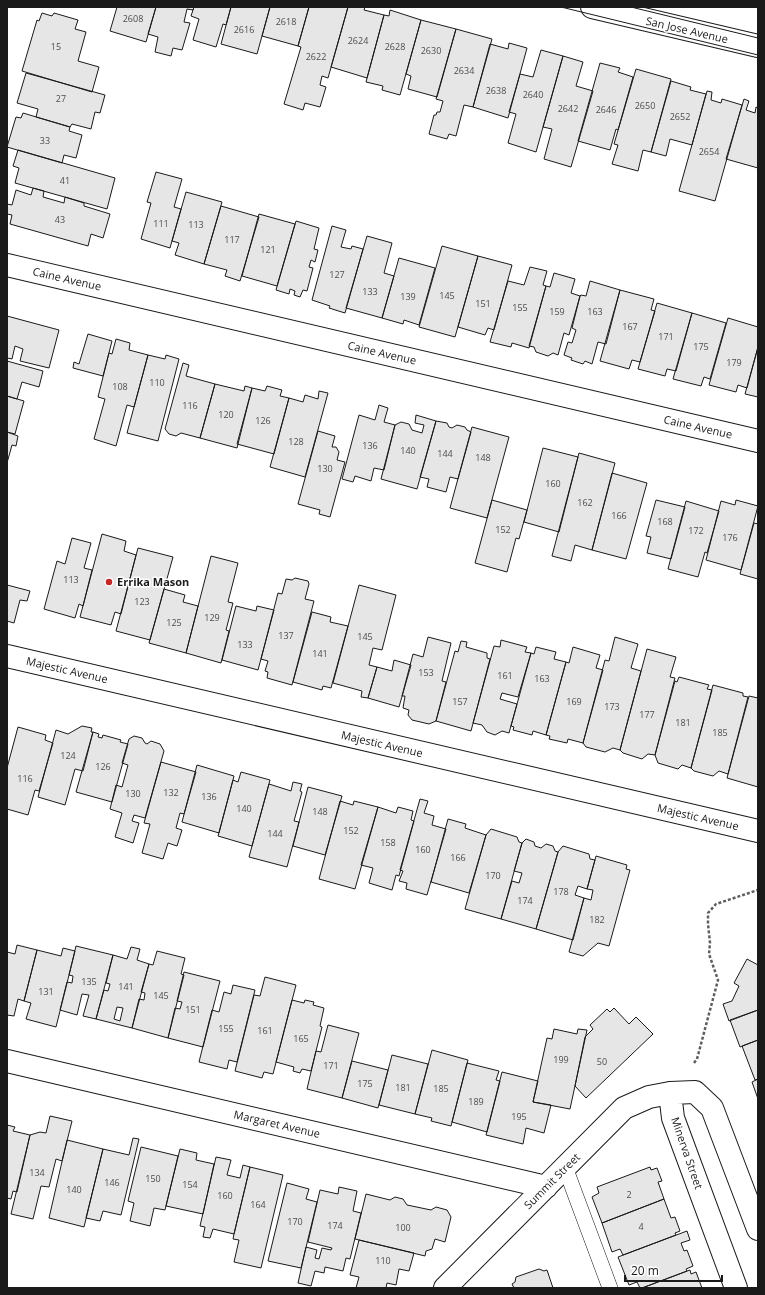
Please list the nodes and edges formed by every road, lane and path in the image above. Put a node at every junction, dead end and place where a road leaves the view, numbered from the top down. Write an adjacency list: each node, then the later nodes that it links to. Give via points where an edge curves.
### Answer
1 (592, 7): 2 (street, San Jose Avenue)
2 (758, 46)
3 (7, 265): 4 (street, Caine Avenue)
4 (758, 441)
5 (7, 656): 6 (street, Majestic Avenue)
6 (758, 831)
7 (758, 890): 9 (path, via 716,904 708,913 709,954 718,980 697,1059)
8 (7, 1061): 11 (street, Margaret Avenue)
9 (670, 1093): 10 (street, Summit Street, via 648,1097 624,1108); 12 (street, via 696,1092 712,1108); 15 (street, Minerva Street, via 673,1118)
10 (565, 1167): 11 (street, Summit Street); 14 (lane)
11 (546, 1187): 13 (street, Summit Street)
12 (758, 1229)
13 (444, 1288)
14 (610, 1288)
15 (736, 1288)

